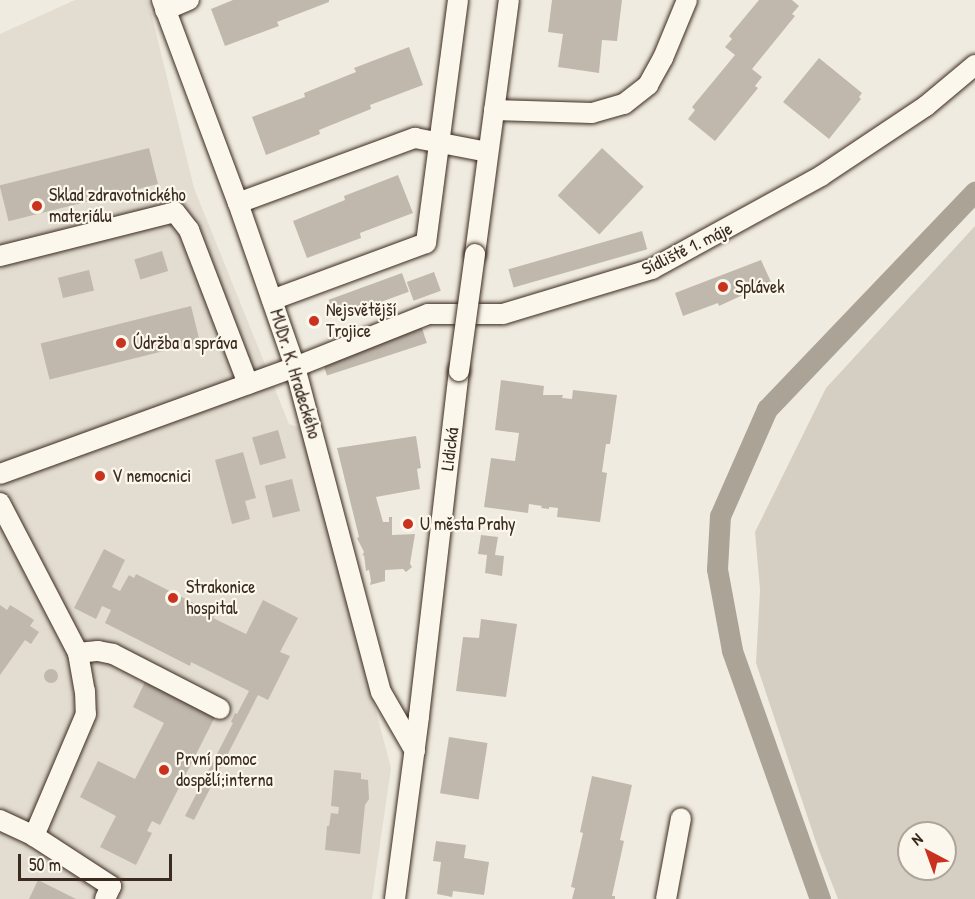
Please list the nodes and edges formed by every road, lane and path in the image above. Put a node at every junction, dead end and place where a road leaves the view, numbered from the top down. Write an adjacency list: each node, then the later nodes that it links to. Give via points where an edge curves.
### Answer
1 (189, 0): 5 (street)
2 (458, 0): 8 (street)
3 (509, 0): 7 (street, Lidická)
4 (687, 0): 7 (street, via 648,85 624,104 592,113)
5 (164, 5): 10 (street, MUDr. K. Hradeckého)
6 (975, 65): 13 (street, Sídliště 1. máje, via 926,106 821,176 652,269 503,314 428,314)
7 (494, 110): 9 (street, Lidická)
8 (438, 144): 9 (street); 10 (street, via 415,138); 12 (street, via 426,243)
9 (488, 152): 19 (street, Lidická, bridge)
10 (238, 203): 12 (street, MUDr. K. Hradeckého)
11 (0, 256): 14 (street, via 175,212 189,230)
12 (272, 300): 13 (street, MUDr. K. Hradeckého)
13 (296, 367): 14 (street, Sídliště 1. máje); 19 (street, MUDr. K. Hradeckého, via 381,692)
14 (248, 384): 15 (street, Sídliště 1. máje)
15 (0, 474)
16 (0, 503): 17 (street)
17 (78, 653): 18 (street, via 113,654); 22 (street, via 86,714)
18 (220, 709)
19 (415, 751): 24 (street, Lidická)
20 (681, 818): 25 (street)
21 (0, 820): 22 (street)
22 (34, 836): 23 (street, via 111,886)
23 (105, 899)
24 (395, 899)
25 (666, 899)

